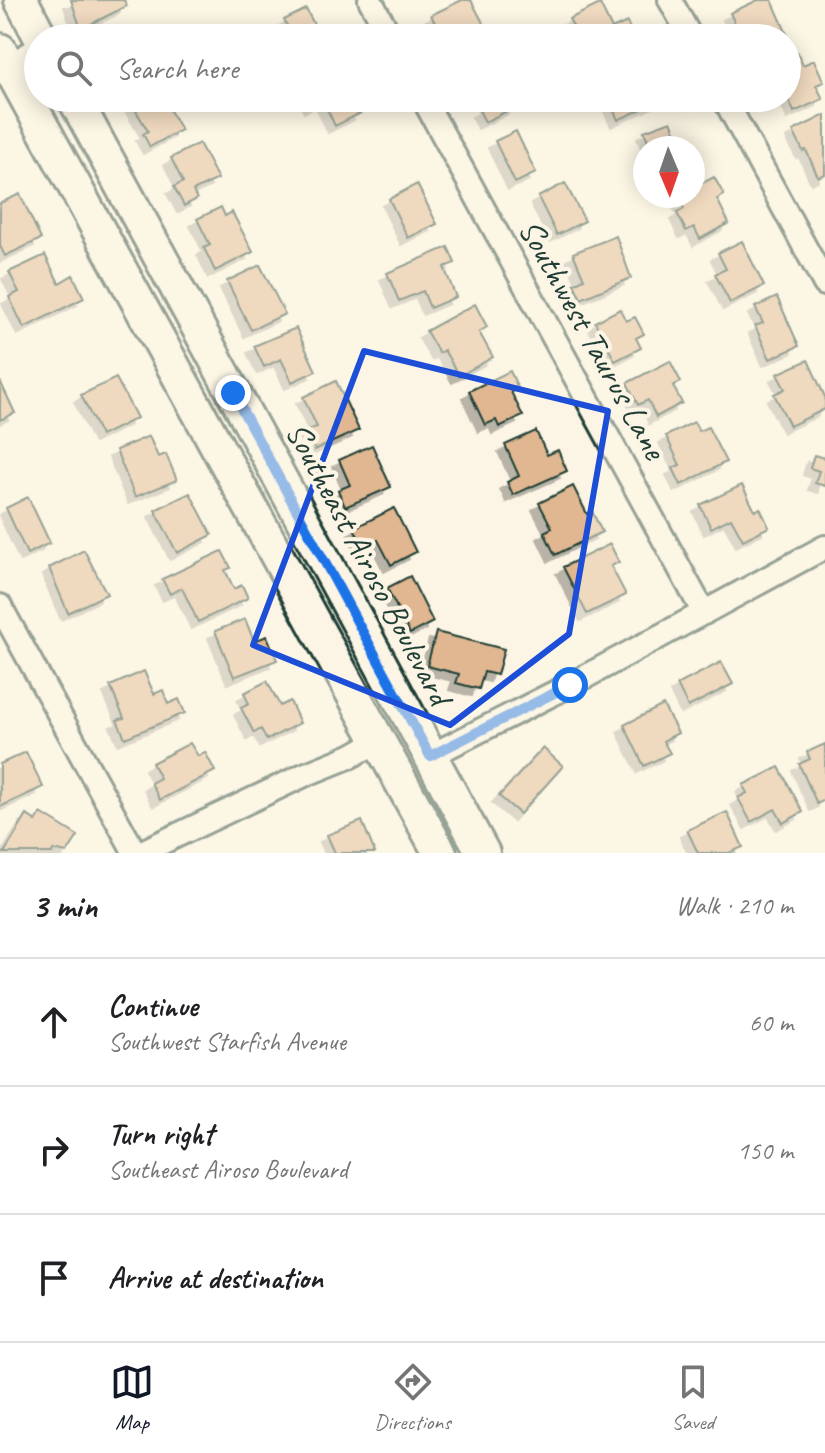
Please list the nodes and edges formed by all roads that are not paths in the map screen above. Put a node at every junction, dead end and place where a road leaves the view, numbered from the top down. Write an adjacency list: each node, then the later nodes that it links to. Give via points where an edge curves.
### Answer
1 (21, 0): 4 (main road)
2 (370, 0): 5 (street)
3 (670, 0): 6 (street)
4 (34, 24)
5 (383, 24)
6 (683, 24)
7 (24, 54): 8 (street)
8 (3, 62): 9 (main road)
9 (24, 100)
10 (31, 112): 18 (main road)
11 (82, 112): 19 (main road, Southeast Airoso Boulevard)
12 (431, 112): 17 (street, Southwest Taurus Lane)
13 (732, 112): 14 (street)
14 (825, 284)
15 (825, 547): 17 (street)
16 (0, 606): 20 (street)
17 (704, 613): 19 (street)
18 (380, 740): 20 (street); 21 (main road)
19 (430, 756): 22 (main road, Southeast Airoso Boulevard)
20 (138, 853)
21 (440, 853)
22 (483, 853)

